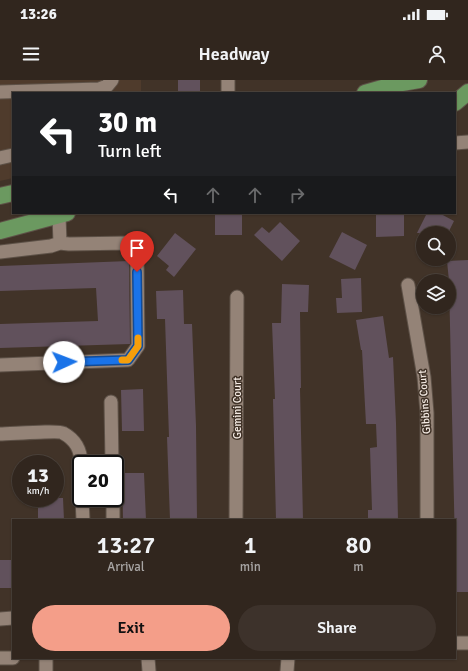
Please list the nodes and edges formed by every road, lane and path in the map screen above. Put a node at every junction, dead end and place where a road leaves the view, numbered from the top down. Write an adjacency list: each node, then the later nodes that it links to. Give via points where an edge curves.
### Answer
1 (112, 80): 5 (street, via 108,86 99,89)
2 (228, 80): 6 (street)
3 (419, 80): 7 (main road)
4 (0, 92): 5 (street)
5 (35, 92)
6 (228, 92)
7 (368, 92)
8 (468, 92): 9 (main road)
9 (456, 103)
10 (468, 106): 11 (main road)
11 (456, 108)
12 (468, 142): 13 (street)
13 (456, 144)
14 (12, 155): 15 (street)
15 (0, 158)
16 (12, 192): 17 (main road)
17 (0, 196)
18 (61, 214): 19 (main road); 20 (street)
19 (0, 231)
20 (60, 243): 21 (street); 24 (street, via 129,243 137,257 138,346 128,360)
21 (0, 252)
22 (408, 285): 34 (street, Gibbins Court, via 424,377 427,413)
23 (237, 297): 33 (street, Gemini Court)
24 (0, 365)
25 (111, 402): 28 (street)
26 (0, 434): 27 (street, via 62,432 73,440)
27 (81, 455)
28 (112, 455)
29 (82, 507): 31 (street)
30 (113, 507): 32 (street)
31 (83, 519)
32 (113, 519)
33 (236, 519)
34 (427, 519)
35 (0, 618): 36 (street)
36 (12, 618)
37 (456, 643): 38 (street)
38 (468, 643)
39 (0, 658): 40 (street)
40 (12, 658)
41 (46, 659): 44 (street)
42 (148, 659): 45 (street)
43 (288, 659): 46 (street)
44 (46, 671)
45 (149, 671)
46 (287, 671)

